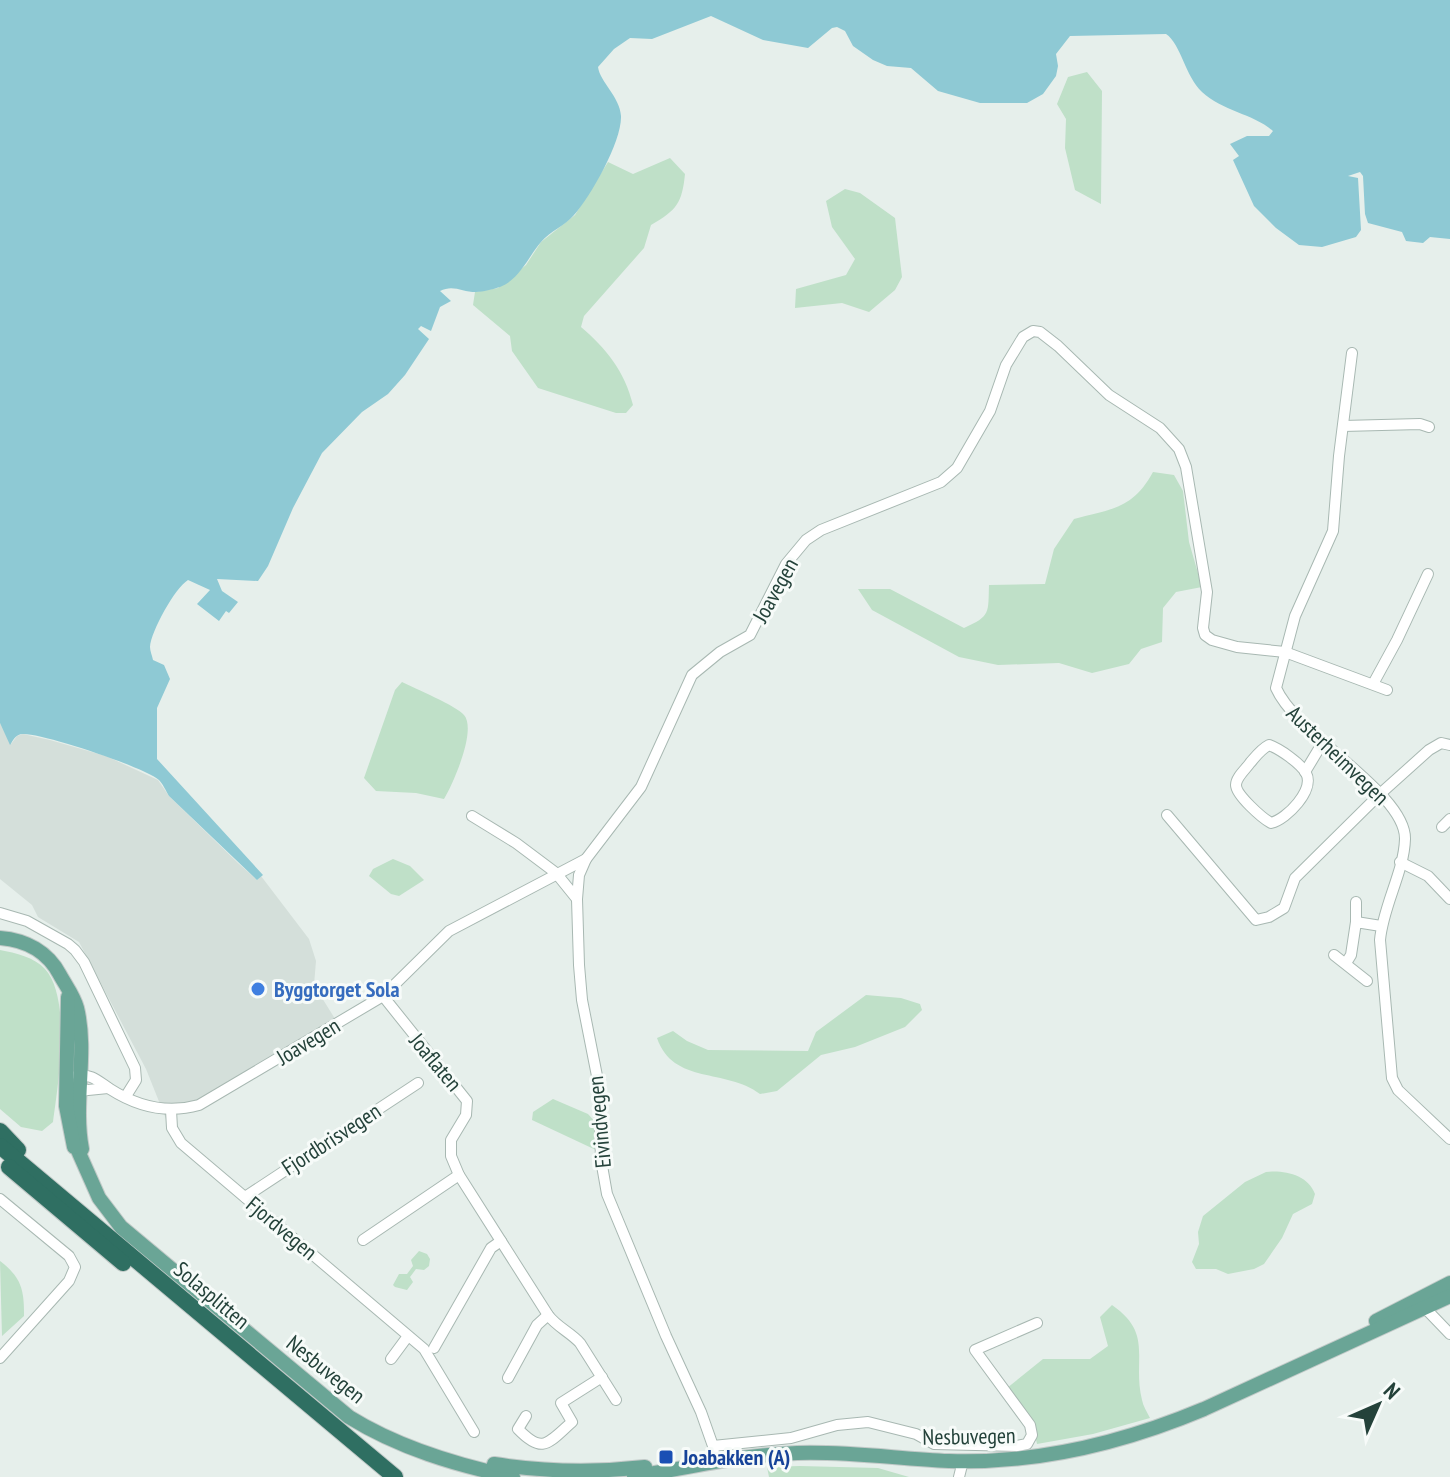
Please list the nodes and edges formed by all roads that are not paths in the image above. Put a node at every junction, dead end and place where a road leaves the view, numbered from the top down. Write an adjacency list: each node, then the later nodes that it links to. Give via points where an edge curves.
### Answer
1 (1352, 353): 2 (street, Austerheimvegen)
2 (1343, 426): 3 (street); 5 (street, Austerheimvegen, via 1333,531)
3 (1429, 427)
4 (1428, 574): 6 (street)
5 (1285, 652): 6 (street, Joavegen); 8 (street, Austerheimvegen, via 1276,688 1291,713); 14 (street, Joavegen, via 1237,647 1205,635 1207,592 1179,449 1160,428 1109,395 1058,346 1033,331 1023,337 1006,365 990,411 957,468 941,482 806,540 786,564 750,635 692,675 641,787)
6 (1373, 684): 7 (street, Joavegen)
7 (1387, 690)
8 (1323, 742): 10 (street); 11 (street, Austerheimvegen)
9 (1450, 745): 11 (street, via 1441,743 1429,750)
10 (1305, 772): 10 (street, via 1297,805 1281,821 1271,823 1236,785 1269,745)
11 (1380, 794): 12 (street, via 1295,878 1284,908 1256,920); 15 (street, Austerheimvegen, via 1403,825)
12 (1167, 815)
13 (472, 816): 16 (street)
14 (586, 859): 16 (street, Joavegen); 17 (street, Eivindvegen)
15 (1400, 862): 18 (street, via 1428,876); 22 (street, Austerheimvegen)
16 (556, 873): 17 (street); 27 (street, Joavegen, via 449,931)
17 (577, 899): 59 (street, Eivindvegen, via 582,1000 599,1086 607,1194)
18 (1450, 899)
19 (1356, 902): 21 (street)
20 (0, 913): 31 (street, via 59,938 84,962 135,1068 136,1080)
21 (1356, 922): 22 (street); 25 (street)
22 (1381, 926): 34 (street, Austerheimvegen, via 1392,1078)
23 (0, 938): 28 (main road, Nesbuvegen, via 45,955 56,967 69,993)
24 (1334, 955): 25 (street)
25 (1346, 963): 26 (street)
26 (1367, 981)
27 (383, 996): 32 (street, Joavegen, via 214,1098); 37 (street, Joaflaten, via 467,1101 450,1147)
28 (74, 1082): 30 (street, Joavegen); 30 (street, Joavegen, via 102,1080); 60 (main road, Nesbuvegen, via 79,1153 99,1198 121,1227 330,1403 394,1442)
29 (418, 1083): 39 (street, Fjordbrisvegen)
30 (108, 1088): 31 (street, Joavegen)
31 (126, 1096): 32 (street, Joavegen)
32 (171, 1110): 39 (street, Fjordvegen, via 172,1128 181,1143)
33 (0, 1131): 41 (highway)
34 (1450, 1139)
35 (0, 1146): 41 (highway, Solasplitten)
36 (0, 1160): 41 (highway, Solasplitten)
37 (459, 1175): 42 (street); 43 (street, Joaflaten)
38 (0, 1177): 41 (highway, via 52,1212)
39 (245, 1197): 50 (street, Fjordvegen)
40 (0, 1199): 52 (street, via 69,1256 75,1267 69,1281)
41 (77, 1217): 65 (highway, Solasplitten); 66 (highway, Solasplitten)
42 (363, 1240)
43 (501, 1241): 47 (street, Joaflaten); 51 (street, via 491,1248)
44 (1450, 1283): 46 (main road, Nesbuvegen)
45 (1450, 1296): 46 (main road, Nesbuvegen)
46 (1429, 1302): 49 (street); 61 (main road, Nesbuvegen, via 1256,1388 1107,1444 1053,1455)
47 (548, 1315): 54 (street, Joaflaten, via 580,1343); 55 (street)
48 (1037, 1323): 59 (street, via 975,1350 1030,1425 1027,1444 934,1444 868,1422 791,1438)
49 (1446, 1330)
50 (408, 1336): 53 (street); 58 (street, Fjordvegen, via 428,1354)
51 (434, 1348)
52 (0, 1358)
53 (391, 1359)
54 (602, 1377): 56 (street, Joaflaten); 57 (street, via 561,1403 572,1422 546,1443 531,1443 518,1429)
55 (508, 1378)
56 (616, 1400)
57 (526, 1416)
58 (474, 1432)
59 (713, 1446): 62 (street, Eivindvegen)
60 (454, 1461): 64 (main road, Nesbuvegen, via 477,1461); 67 (main road, Nesbuvegen)
61 (957, 1461): 62 (main road, Nesbuvegen, via 799,1453); 69 (street); 70 (street)
62 (715, 1462): 63 (main road, Nesbuvegen)
63 (663, 1471): 64 (main road, Nesbuvegen); 68 (main road, Nesbuvegen)
64 (531, 1475)
65 (378, 1477)
66 (395, 1477)
67 (513, 1477)
68 (634, 1477)
69 (953, 1477)
70 (959, 1477)

